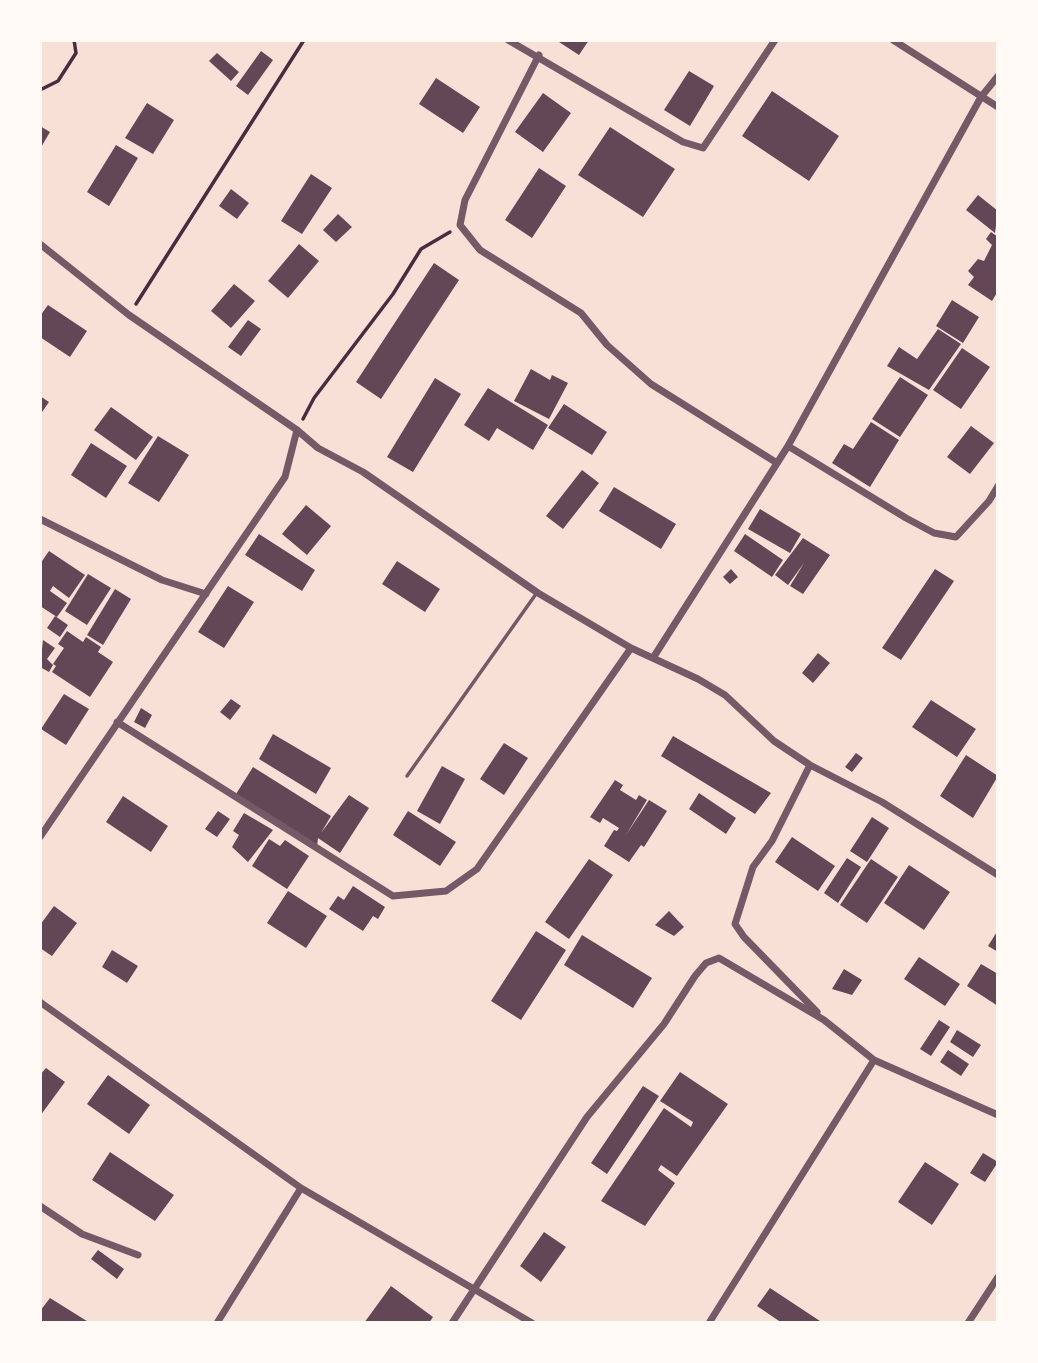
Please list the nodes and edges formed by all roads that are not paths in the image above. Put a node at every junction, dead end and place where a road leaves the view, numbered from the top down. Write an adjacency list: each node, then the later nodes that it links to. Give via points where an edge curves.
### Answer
1 (508, 40): 4 (street)
2 (775, 40): 4 (street, via 703,148 683,142)
3 (893, 40): 6 (street)
4 (539, 55): 11 (street, via 466,200 460,225 480,250 581,313 607,345 651,384)
5 (998, 76): 6 (street)
6 (981, 97): 7 (street); 10 (street)
7 (998, 107)
8 (40, 244): 9 (street, via 129,315)
9 (297, 430): 14 (street); 15 (street, via 285,477)
10 (788, 446): 11 (street); 12 (street, via 934,533 956,537)
11 (777, 463): 17 (street)
12 (998, 486)
13 (40, 519): 15 (street, via 162,580)
14 (538, 593): 16 (street); 20 (lane)
15 (206, 594): 18 (street)
16 (631, 648): 17 (street); 18 (street, via 477,869 446,891 393,897)
17 (653, 658): 19 (street, via 725,695 774,741)
18 (117, 722): 21 (street)
19 (810, 765): 22 (street, via 882,802); 24 (street, via 772,841 753,867 735,924)
20 (407, 776)
21 (40, 837)
22 (998, 876)
23 (40, 1002): 27 (street)
24 (824, 1020): 25 (street); 31 (street, via 719,958 706,963 664,1024 587,1117)
25 (874, 1060): 26 (street); 35 (street)
26 (998, 1115)
27 (301, 1188): 31 (street); 32 (street)
28 (40, 1206): 29 (street, via 82,1234)
29 (138, 1255)
30 (998, 1277): 36 (street)
31 (475, 1289): 33 (street); 34 (street)
32 (217, 1323)
33 (452, 1323)
34 (532, 1323)
35 (709, 1323)
36 (968, 1323)

